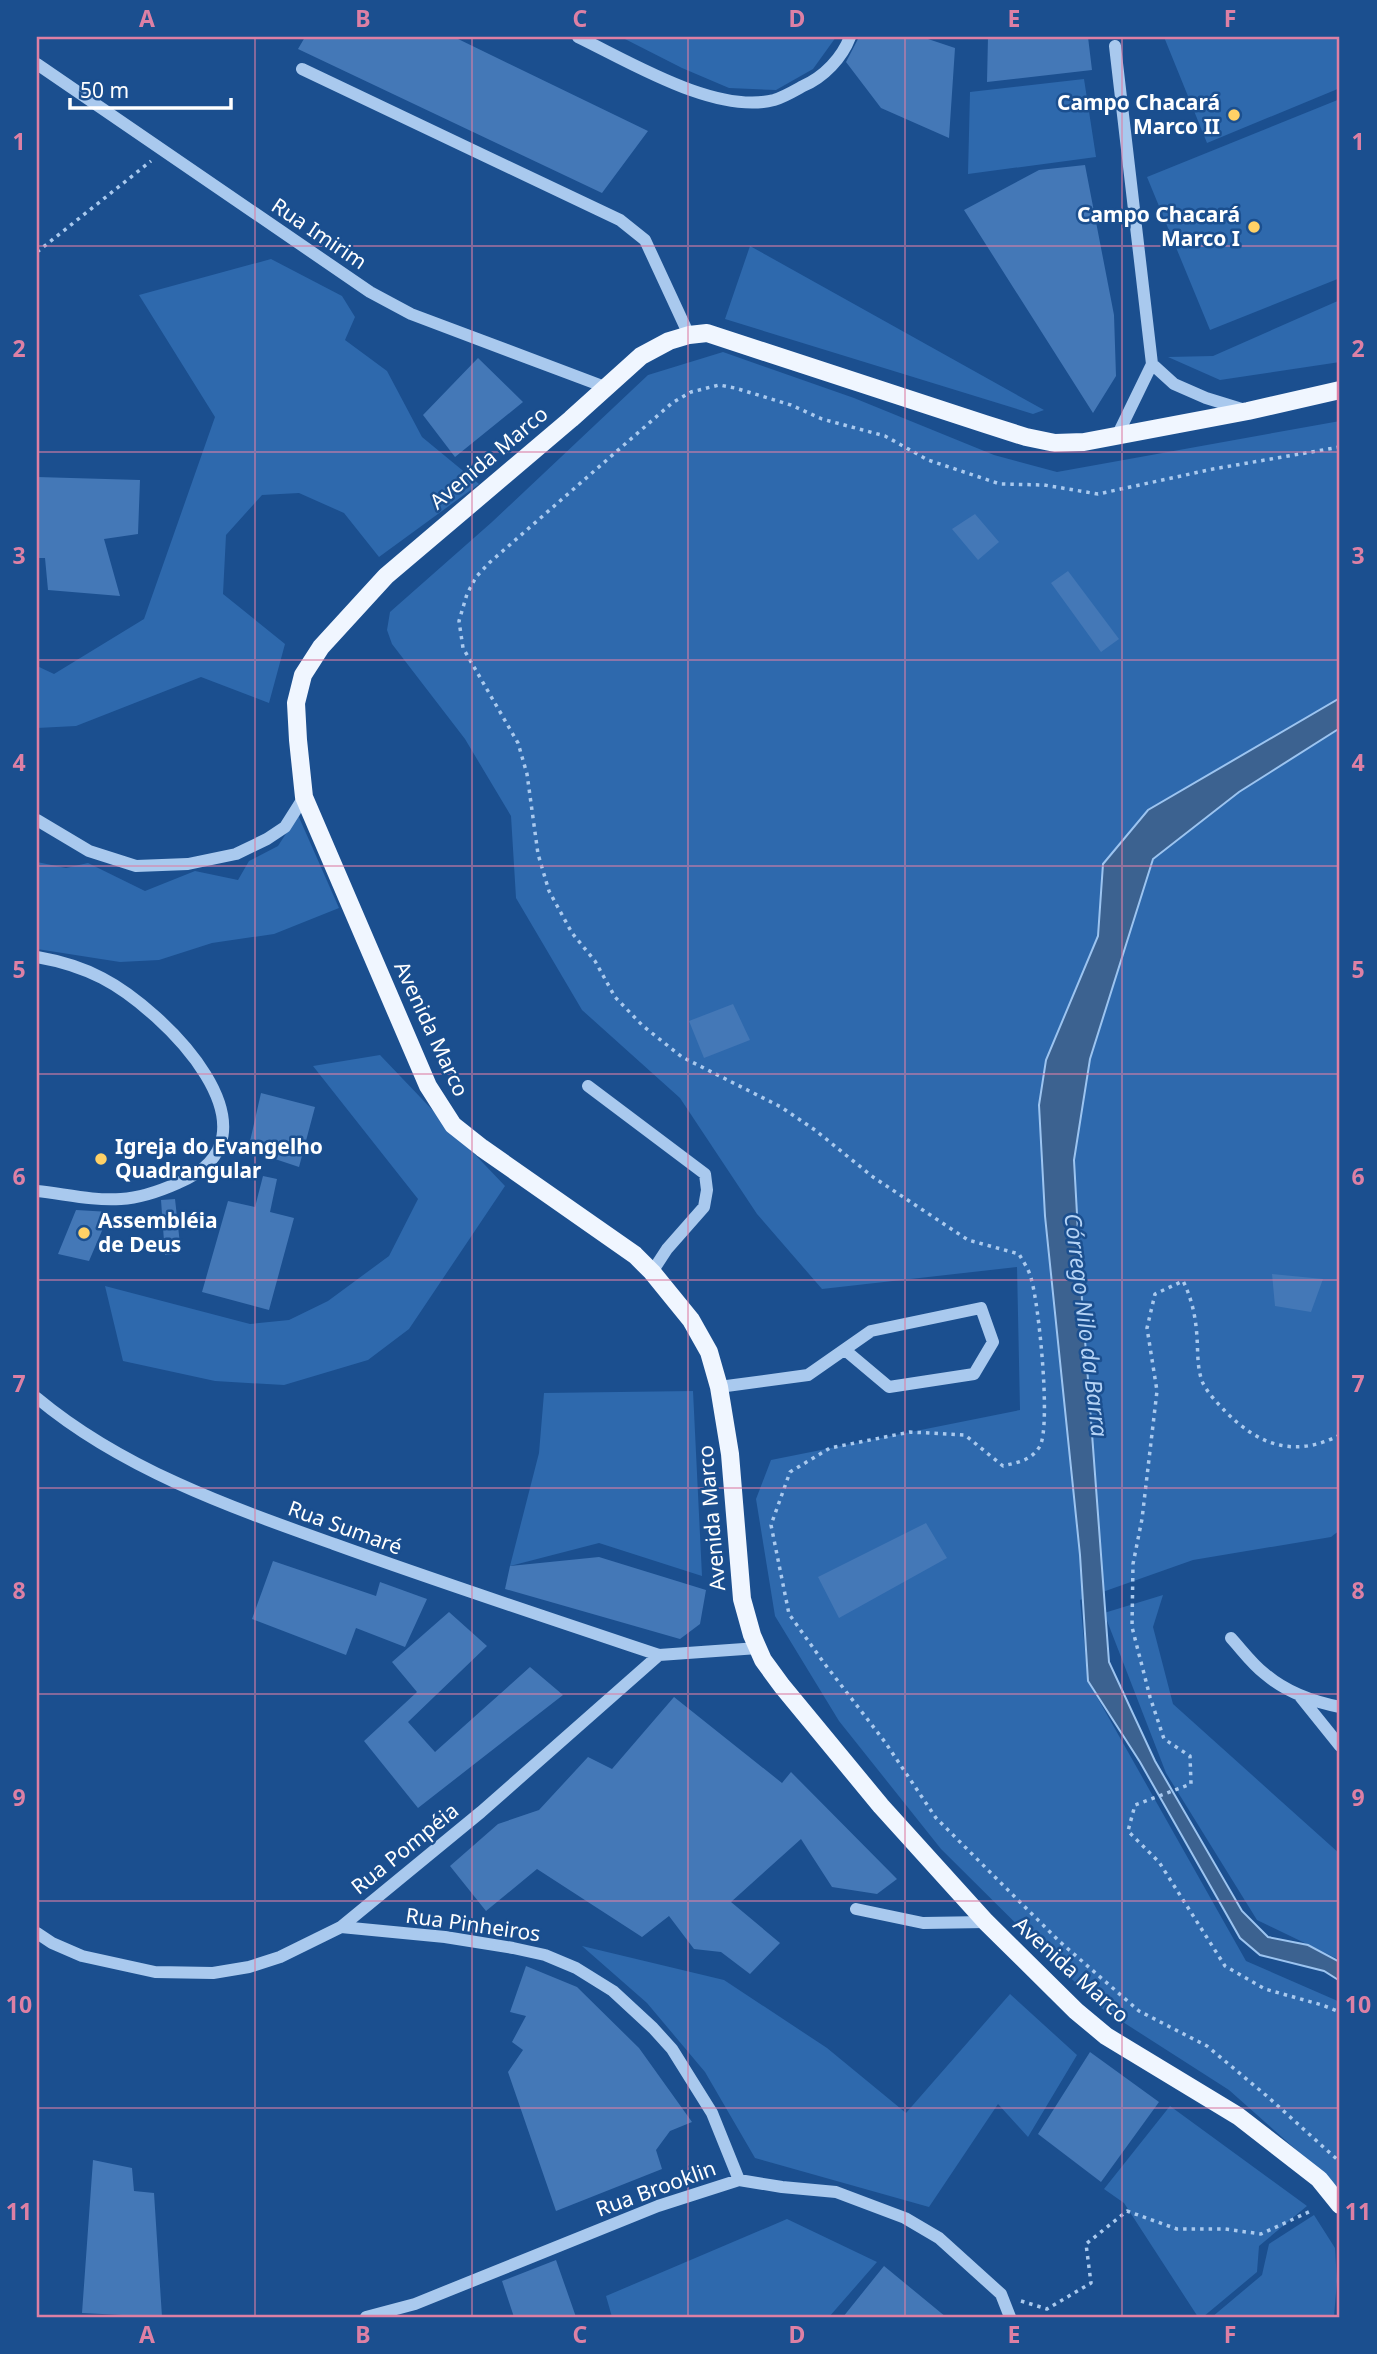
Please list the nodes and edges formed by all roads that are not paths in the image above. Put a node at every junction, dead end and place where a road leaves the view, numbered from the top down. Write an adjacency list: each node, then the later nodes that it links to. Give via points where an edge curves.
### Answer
1 (578, 37): 2 (street, via 697,93 748,103 775,100 813,82 833,64)
2 (850, 37)
3 (1115, 46): 7 (street)
4 (37, 64): 8 (street, Rua Imirim, via 370,292 411,314)
5 (302, 69): 6 (street, via 620,220 645,240)
6 (689, 335): 8 (main road, Avenida Marco, via 640,356); 11 (main road, Avenida Marco, via 707,333 1026,437 1055,443)
7 (1152, 364): 10 (street, via 1174,384); 11 (street)
8 (605, 387): 12 (main road, Avenida Marco, via 386,576 321,647 303,675 296,703)
9 (1340, 390): 10 (main road, Avenida Marco)
10 (1248, 411): 11 (main road, Avenida Marco)
11 (1117, 436)
12 (304, 797): 13 (street, via 285,827 267,839 236,854 188,864 136,866 89,851); 17 (main road, Avenida Marco, via 428,1086 453,1125 635,1255)
13 (37, 820)
14 (37, 957): 16 (street, via 62,961 103,978 145,1007 187,1048 216,1092 223,1118 219,1149 206,1167 161,1191 94,1200)
15 (588, 1086): 17 (street, via 705,1174 704,1207)
16 (37, 1191)
17 (652, 1272): 19 (main road, Avenida Marco, via 691,1320 709,1352)
18 (845, 1350): 18 (street, via 872,1331 981,1308 993,1342 974,1374 889,1387); 19 (street, via 808,1375)
19 (719, 1387): 22 (main road, Avenida Marco, via 730,1454 742,1599)
20 (37, 1398): 23 (street, Rua Sumaré, via 67,1423 152,1473 428,1578)
21 (1231, 1638): 24 (street, via 1264,1674)
22 (758, 1648): 23 (street); 28 (main road, Avenida Marco, via 817,1731)
23 (659, 1655): 29 (street, Rua Pompéia, via 481,1812)
24 (1299, 1695): 25 (street); 26 (street)
25 (1340, 1707)
26 (1340, 1746)
27 (856, 1909): 28 (street, via 923,1923)
28 (986, 1922): 32 (main road, Avenida Marco, via 1106,2036 1238,2116 1319,2179)
29 (341, 1927): 30 (street, Rua Pompéia, via 280,1957 213,1973 155,1972 82,1956); 31 (street, Rua Pinheiros, via 535,1952 585,1974 613,1992 672,2049 712,2113)
30 (37, 1933)
31 (739, 2180): 33 (street, Rua Brooklin, via 657,2206 415,2304); 34 (street, Rua Brooklin, via 836,2192 905,2218 939,2238 1001,2294)
32 (1340, 2205)
33 (366, 2317)
34 (1010, 2317)

